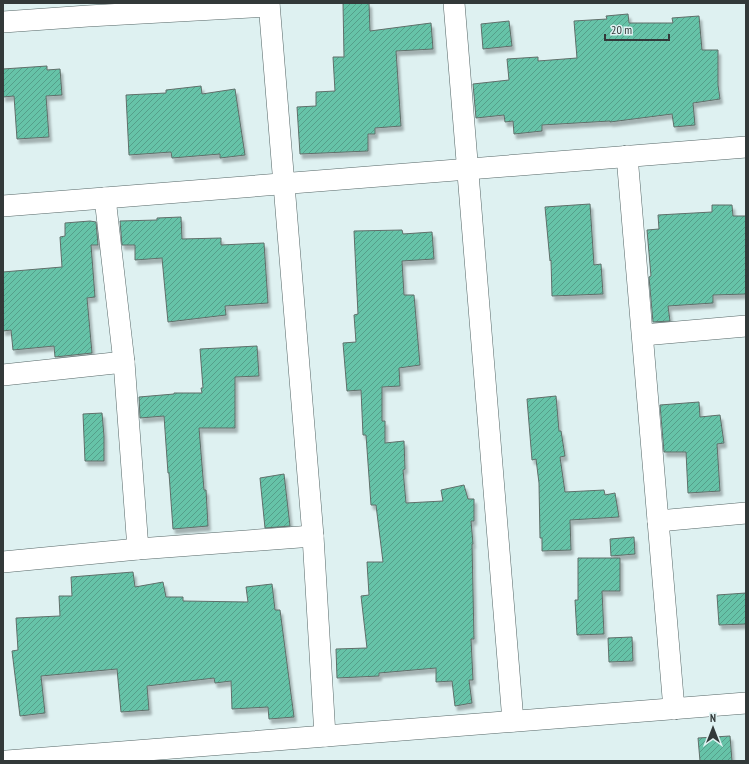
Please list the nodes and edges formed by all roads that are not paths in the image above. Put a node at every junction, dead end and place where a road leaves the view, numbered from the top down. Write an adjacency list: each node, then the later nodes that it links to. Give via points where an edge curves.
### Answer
1 (454, 3): 7 (street)
2 (269, 5): 3 (street); 8 (street)
3 (88, 9): 4 (street)
4 (3, 22)
5 (746, 147): 6 (street)
6 (627, 156): 7 (street); 12 (street)
7 (468, 169): 8 (street); 22 (street)
8 (285, 183): 9 (street); 17 (street)
9 (105, 198): 10 (street); 13 (street)
10 (3, 206)
11 (746, 326): 12 (street)
12 (642, 335): 16 (street)
13 (124, 362): 14 (street); 18 (street)
14 (3, 375)
15 (746, 513): 16 (street)
16 (658, 521): 21 (street)
17 (312, 536): 18 (street); 23 (street)
18 (138, 549): 19 (street)
19 (3, 562)
20 (746, 703): 21 (street)
21 (674, 709): 22 (street)
22 (513, 721): 23 (street)
23 (325, 736): 24 (street)
24 (8, 761)

